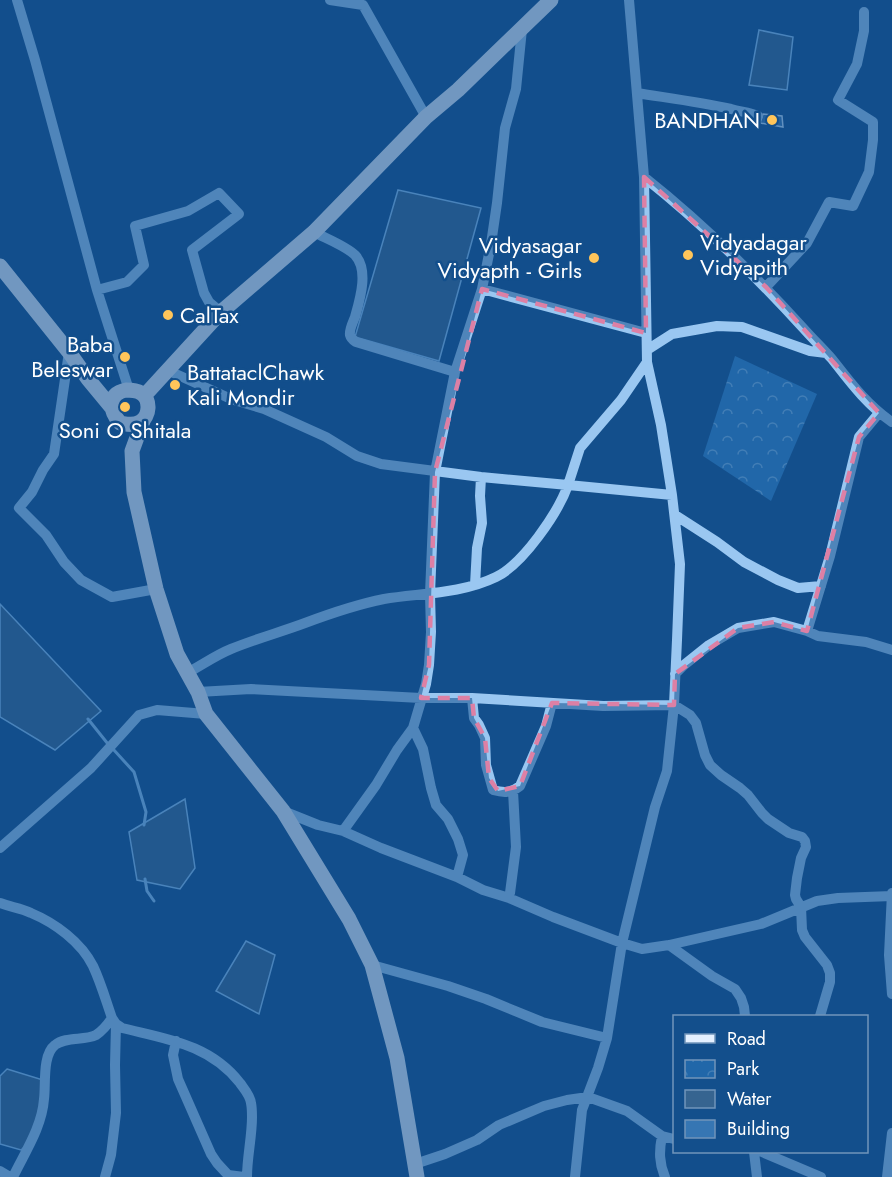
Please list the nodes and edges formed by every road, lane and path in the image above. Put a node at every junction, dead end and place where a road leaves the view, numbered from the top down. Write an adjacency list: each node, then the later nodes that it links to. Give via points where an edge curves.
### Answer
1 (17, 0): 16 (street)
2 (330, 0): 5 (street)
3 (551, 0): 7 (main road)
4 (629, 0): 8 (street)
5 (368, 3): 10 (street)
6 (864, 12): 14 (street, via 857,64 838,100 873,122 869,172 853,207 829,202 807,243)
7 (522, 29): 10 (main road); 15 (street, via 516,89 505,128)
8 (637, 93): 9 (street); 11 (street)
9 (758, 116)
10 (426, 117): 12 (main road)
11 (644, 177): 14 (street, via 683,208); 18 (street)
12 (314, 232): 17 (main road); 24 (street, via 353,252 359,260 363,273 352,339)
13 (0, 266): 20 (main road)
14 (766, 287): 21 (street)
15 (482, 289): 18 (street); 24 (street)
16 (97, 290): 17 (street, via 127,282 144,265 135,226 188,211 219,193 239,214 192,250 204,292); 26 (street)
17 (220, 312): 23 (main road)
18 (646, 333): 19 (street)
19 (647, 350): 21 (street, via 672,334 725,326 742,327); 22 (street)
20 (69, 352): 25 (main road); 41 (street, via 54,454 20,508 81,580 112,597)
21 (826, 353): 29 (street)
22 (647, 362): 36 (street, via 580,448); 37 (street)
23 (167, 370): 27 (main road); 34 (street, via 326,437 357,456 381,464)
24 (455, 372): 34 (street)
25 (88, 379): 26 (main road); 28 (main road)
26 (125, 391): 27 (main road); 28 (main road, via 113,399)
27 (145, 395): 30 (main road, via 148,409)
28 (112, 408): 32 (main road)
29 (879, 413): 31 (street); 40 (street, via 859,437)
30 (142, 421): 32 (main road); 33 (main road)
31 (892, 422)
32 (120, 423): 33 (main road)
33 (132, 451): 41 (main road, via 134,492)
34 (435, 472): 35 (street); 42 (street)
35 (481, 477): 36 (street); 39 (street, via 482,523)
36 (568, 485): 37 (street); 39 (street, via 551,519 522,555 497,577)
37 (672, 495): 38 (street)
38 (675, 515): 40 (street, via 778,580 798,588); 46 (street, via 680,564)
39 (475, 585): 42 (street)
40 (820, 586): 43 (street)
41 (156, 589): 45 (main road)
42 (430, 594): 45 (street, via 383,600 326,616 230,650); 48 (street, via 429,665)
43 (807, 631): 44 (street); 46 (street, via 774,622 738,628 709,645)
44 (892, 650)
45 (187, 673): 47 (main road)
46 (675, 674): 51 (street)
47 (198, 692): 48 (street, via 251,689); 52 (main road)
48 (422, 698): 49 (street); 53 (street)
49 (472, 698): 50 (street); 54 (street, via 474,718 485,738 486,765 493,790)
50 (552, 703): 51 (street); 54 (street, via 520,786)
51 (674, 705): 62 (street, via 696,723 710,765 748,795 768,819 805,841 795,890); 63 (street, via 667,771)
52 (206, 714): 55 (main road); 57 (street, via 157,710 139,715 92,768)
53 (413, 728): 56 (street); 58 (street, via 423,749 436,805 448,819 463,855)
54 (513, 791): 59 (street, via 516,847)
55 (283, 811): 56 (street); 65 (main road)
56 (343, 831): 58 (street)
57 (0, 848)
58 (457, 877): 63 (street)
59 (510, 893)
60 (892, 895): 62 (street, via 838,898); 66 (street)
61 (0, 903): 69 (street, via 29,912 73,939 92,964)
62 (801, 907): 64 (street, via 761,924); 68 (street, via 805,937 830,973)
63 (622, 943): 64 (street, via 642,949); 70 (street)
64 (669, 945): 67 (street, via 735,989)
65 (372, 964): 70 (street, via 448,986 543,1022); 79 (main road, via 397,1058)
66 (892, 994)
67 (745, 1015)
68 (821, 1015)
69 (114, 1021): 71 (street, via 122,1029); 80 (street, via 96,1034 55,1044 49,1053 40,1118); 81 (street, via 116,1113)
70 (607, 1038): 72 (street)
71 (176, 1041): 82 (street, via 173,1055 178,1078 211,1154 228,1175); 82 (street, via 207,1054 232,1073 248,1094 252,1104 252,1136)
72 (588, 1097): 74 (street, via 627,1111); 79 (street, via 544,1106 499,1125); 83 (street, via 579,1123)
73 (892, 1133): 87 (street)
74 (662, 1136): 75 (street); 84 (street, via 659,1156)
75 (673, 1139)
76 (754, 1153): 85 (street)
77 (764, 1153): 86 (street)
78 (0, 1171): 80 (street)
79 (416, 1171)
80 (12, 1177)
81 (105, 1177)
82 (245, 1177)
83 (575, 1177)
84 (665, 1177)
85 (757, 1177)
86 (821, 1177)
87 (887, 1177)

